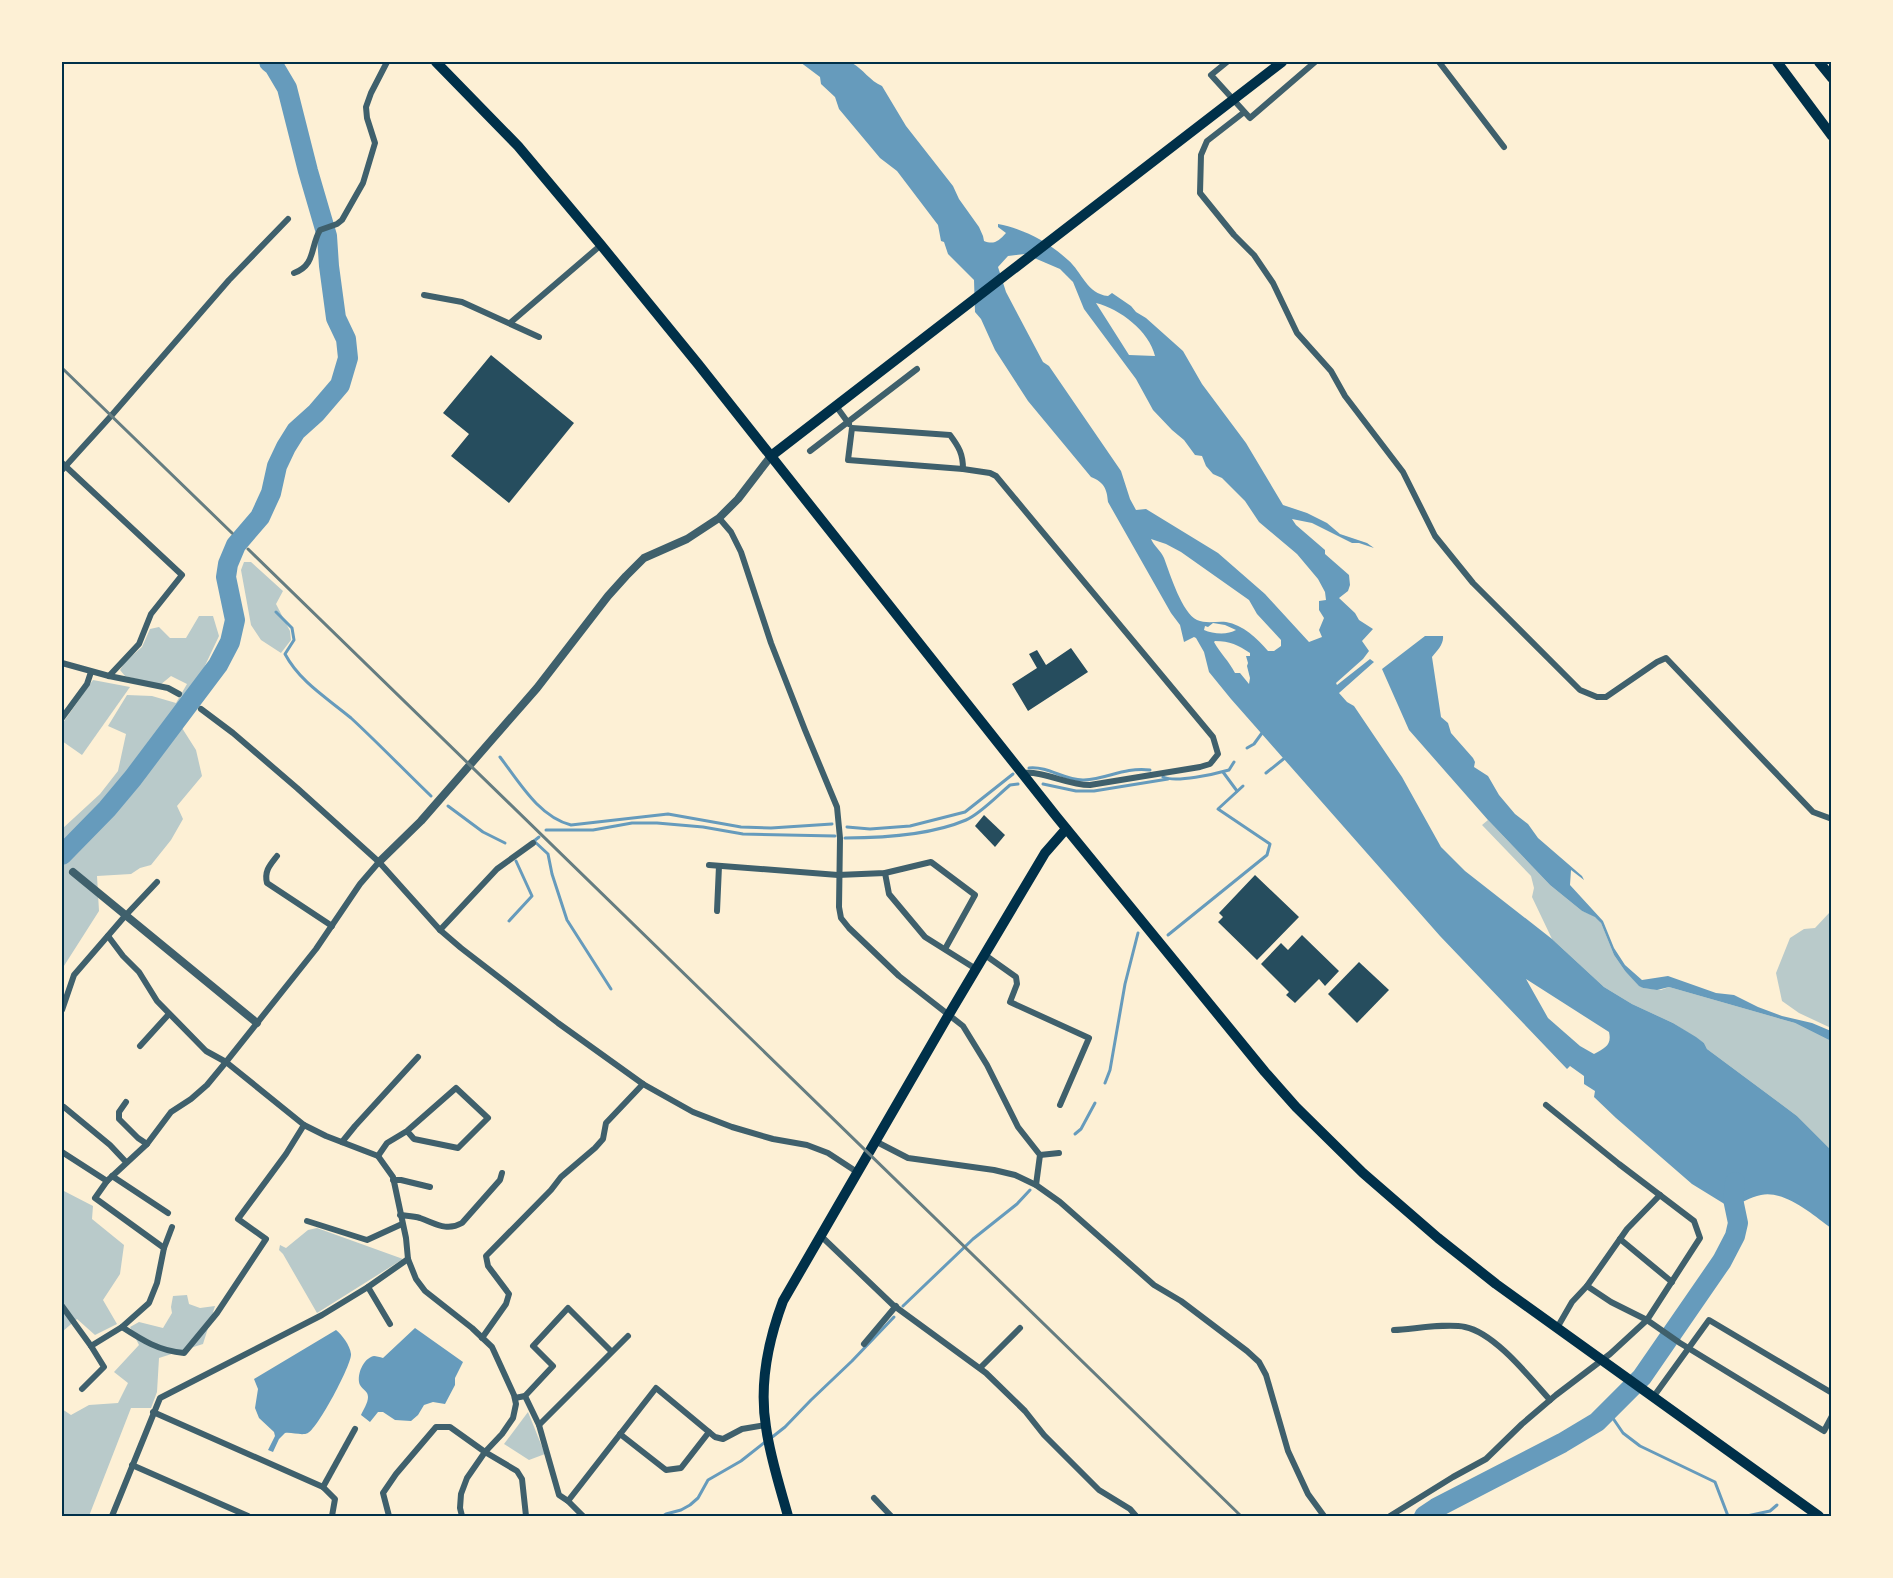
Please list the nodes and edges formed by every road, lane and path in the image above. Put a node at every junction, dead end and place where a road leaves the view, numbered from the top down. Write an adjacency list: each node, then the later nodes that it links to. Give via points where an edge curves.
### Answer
1 (387, 62): 15 (street, via 366,107 375,143 363,183 342,220 323,229 308,264)
2 (436, 62): 14 (main road, via 518,146)
3 (1227, 62): 10 (street, via 1211,75)
4 (1282, 62): 20 (main road)
5 (1315, 62): 10 (street, via 1250,118)
6 (1439, 62): 12 (street)
7 (1777, 62): 11 (main road)
8 (1819, 62): 9 (main road)
9 (1832, 78)
10 (1244, 113): 34 (street, via 1207,141 1201,155 1200,193 1254,255 1273,283 1297,333 1331,371 1345,396 1403,472 1435,536 1473,583 1581,690 1590,694 1606,697 1666,657 1813,812)
11 (1832, 136)
12 (1504, 147)
13 (288, 219): 24 (street)
14 (601, 245): 17 (street); 23 (main road)
15 (294, 273)
16 (424, 295): 17 (street, via 462,302)
17 (510, 323): 18 (street)
18 (539, 338)
19 (917, 369): 21 (street)
20 (835, 405): 21 (street); 23 (main road)
21 (850, 425): 22 (street); 25 (street, via 950,435 960,448); 25 (street, via 848,460)
22 (810, 451)
23 (771, 456): 26 (street); 33 (main road)
24 (63, 466): 29 (street, via 182,575 151,614 139,644)
25 (963, 469): 33 (street, via 996,476 1213,737 1218,754 1210,764 1200,767 1090,784 1076,785 1044,774)
26 (719, 518): 38 (street, via 687,539 644,558 626,576 537,688 421,821); 43 (street, via 741,552 771,643 837,807)
27 (62, 663): 28 (street)
28 (91, 672): 29 (street); 32 (street, via 87,684)
29 (109, 676): 30 (street, via 168,688)
30 (179, 694)
31 (201, 709): 38 (street)
32 (62, 718)
33 (1022, 773): 35 (main road)
34 (1832, 819)
35 (1066, 829): 51 (main road, via 1045,853); 101 (main road, via 1296,1107 1363,1173 1438,1238)
36 (533, 843): 48 (street, via 497,869)
37 (277, 856): 47 (street, via 265,876 267,883)
38 (379, 862): 47 (street); 48 (street)
39 (709, 865): 40 (street)
40 (719, 866): 43 (street); 45 (street)
41 (73, 872): 46 (street)
42 (885, 873): 43 (street); 50 (street, via 890,894 924,937); 50 (street, via 932,862 975,896)
43 (838, 875): 55 (street, via 839,907 849,928)
44 (157, 882): 46 (street)
45 (717, 911)
46 (125, 916): 49 (street); 56 (street)
47 (332, 926): 56 (street)
48 (440, 930): 60 (street)
49 (108, 936): 53 (street, via 74,975); 54 (street)
50 (945, 949): 52 (street)
51 (985, 955): 52 (main road); 62 (street, via 1017,977 1010,1002 1089,1038)
52 (976, 969): 55 (main road)
53 (62, 1010)
54 (170, 1014): 57 (street); 59 (street, via 206,1051)
55 (948, 1016): 67 (main road); 72 (street, via 963,1026 1018,1127)
56 (257, 1023): 59 (street)
57 (140, 1046)
58 (418, 1057): 68 (street)
59 (226, 1062): 65 (street); 69 (street, via 207,1085 171,1112)
60 (643, 1084): 75 (street, via 693,1112 773,1139 807,1145); 104 (street, via 606,1123 603,1139 595,1148 561,1177 486,1256 488,1266 509,1294)
61 (126, 1102): 69 (street, via 119,1119)
62 (1060, 1105)
63 (1546, 1105): 82 (street)
64 (64, 1107): 74 (street)
65 (304, 1125): 68 (street); 99 (street, via 238,1219 266,1239 217,1313 184,1353 153,1347)
66 (407, 1131): 66 (street, via 456,1088 488,1118 458,1148 414,1139); 73 (street, via 387,1143)
67 (875, 1141): 75 (main road); 80 (street, via 908,1158 994,1170)
68 (342, 1142): 73 (street)
69 (147, 1144): 74 (street)
70 (62, 1152): 79 (street)
71 (1059, 1153): 72 (street)
72 (1040, 1155): 80 (street)
73 (378, 1156): 78 (street)
74 (126, 1162): 77 (street)
75 (857, 1172): 88 (main road)
76 (502, 1173): 84 (street, via 462,1223 454,1227)
77 (112, 1176): 79 (street); 83 (street)
78 (393, 1180): 81 (street); 84 (street)
79 (107, 1181): 90 (street, via 95,1198)
80 (1036, 1185): 139 (street, via 1154,1285 1181,1301 1259,1362 1295,1468)
81 (430, 1187)
82 (1660, 1195): 89 (street); 92 (street, via 1694,1221 1700,1238)
83 (168, 1214)
84 (400, 1215): 86 (street)
85 (307, 1221): 86 (street, via 367,1240)
86 (402, 1224): 91 (street)
87 (172, 1227): 90 (street)
88 (821, 1236): 96 (street); 120 (main road, via 775,1321 765,1370)
89 (1620, 1239): 92 (street); 93 (street)
90 (164, 1248): 99 (street, via 149,1304)
91 (408, 1259): 94 (street); 104 (street, via 425,1291)
92 (1672, 1282): 97 (street)
93 (1587, 1286): 97 (street); 101 (street)
94 (368, 1287): 98 (street); 117 (street, via 322,1315 165,1395)
95 (62, 1306): 106 (street)
96 (896, 1306): 105 (street); 110 (street)
97 (1649, 1321): 107 (street); 109 (street)
98 (390, 1324)
99 (122, 1327): 106 (street)
100 (1020, 1328): 110 (street)
101 (1557, 1328): 109 (main road)
102 (1394, 1330): 116 (street, via 1464,1327 1478,1332 1519,1365)
103 (628, 1336): 108 (street)
104 (482, 1338): 115 (street, via 492,1347)
105 (864, 1344)
106 (92, 1346): 111 (street, via 104,1367)
107 (1689, 1348): 112 (street, via 1709,1320); 114 (street); 118 (street, via 1824,1431)
108 (611, 1351): 113 (street, via 567,1308 533,1346 554,1366); 119 (street)
109 (1602, 1360): 114 (main road); 116 (street)
110 (980, 1368): 138 (street, via 1093,1484)
111 (82, 1389)
112 (1832, 1394)
113 (525, 1396): 115 (street); 119 (street)
114 (1654, 1396): 141 (main road)
115 (515, 1398): 124 (street, via 513,1418)
116 (1550, 1400): 140 (street, via 1486,1459)
117 (153, 1412): 125 (street); 126 (street)
118 (1832, 1416)
119 (539, 1425): 128 (street, via 559,1495)
120 (765, 1425): 122 (street, via 742,1429 723,1439); 136 (main road)
121 (355, 1429): 126 (street)
122 (709, 1432): 123 (street, via 681,1468 666,1470); 123 (street, via 656,1388)
123 (620, 1434): 128 (street)
124 (485, 1452): 132 (street, via 450,1427 436,1427 383,1493); 133 (street, via 461,1494); 134 (street, via 517,1471 522,1479)
125 (132, 1465): 129 (street); 130 (street)
126 (323, 1487): 131 (street, via 335,1499)
127 (874, 1498): 137 (street)
128 (568, 1501): 135 (street)
129 (112, 1516)
130 (248, 1516)
131 (332, 1516)
132 (389, 1516)
133 (462, 1516)
134 (526, 1516)
135 (583, 1516)
136 (788, 1516)
137 (891, 1516)
138 (1136, 1516)
139 (1324, 1516)
140 (1390, 1516)
141 (1819, 1516)

